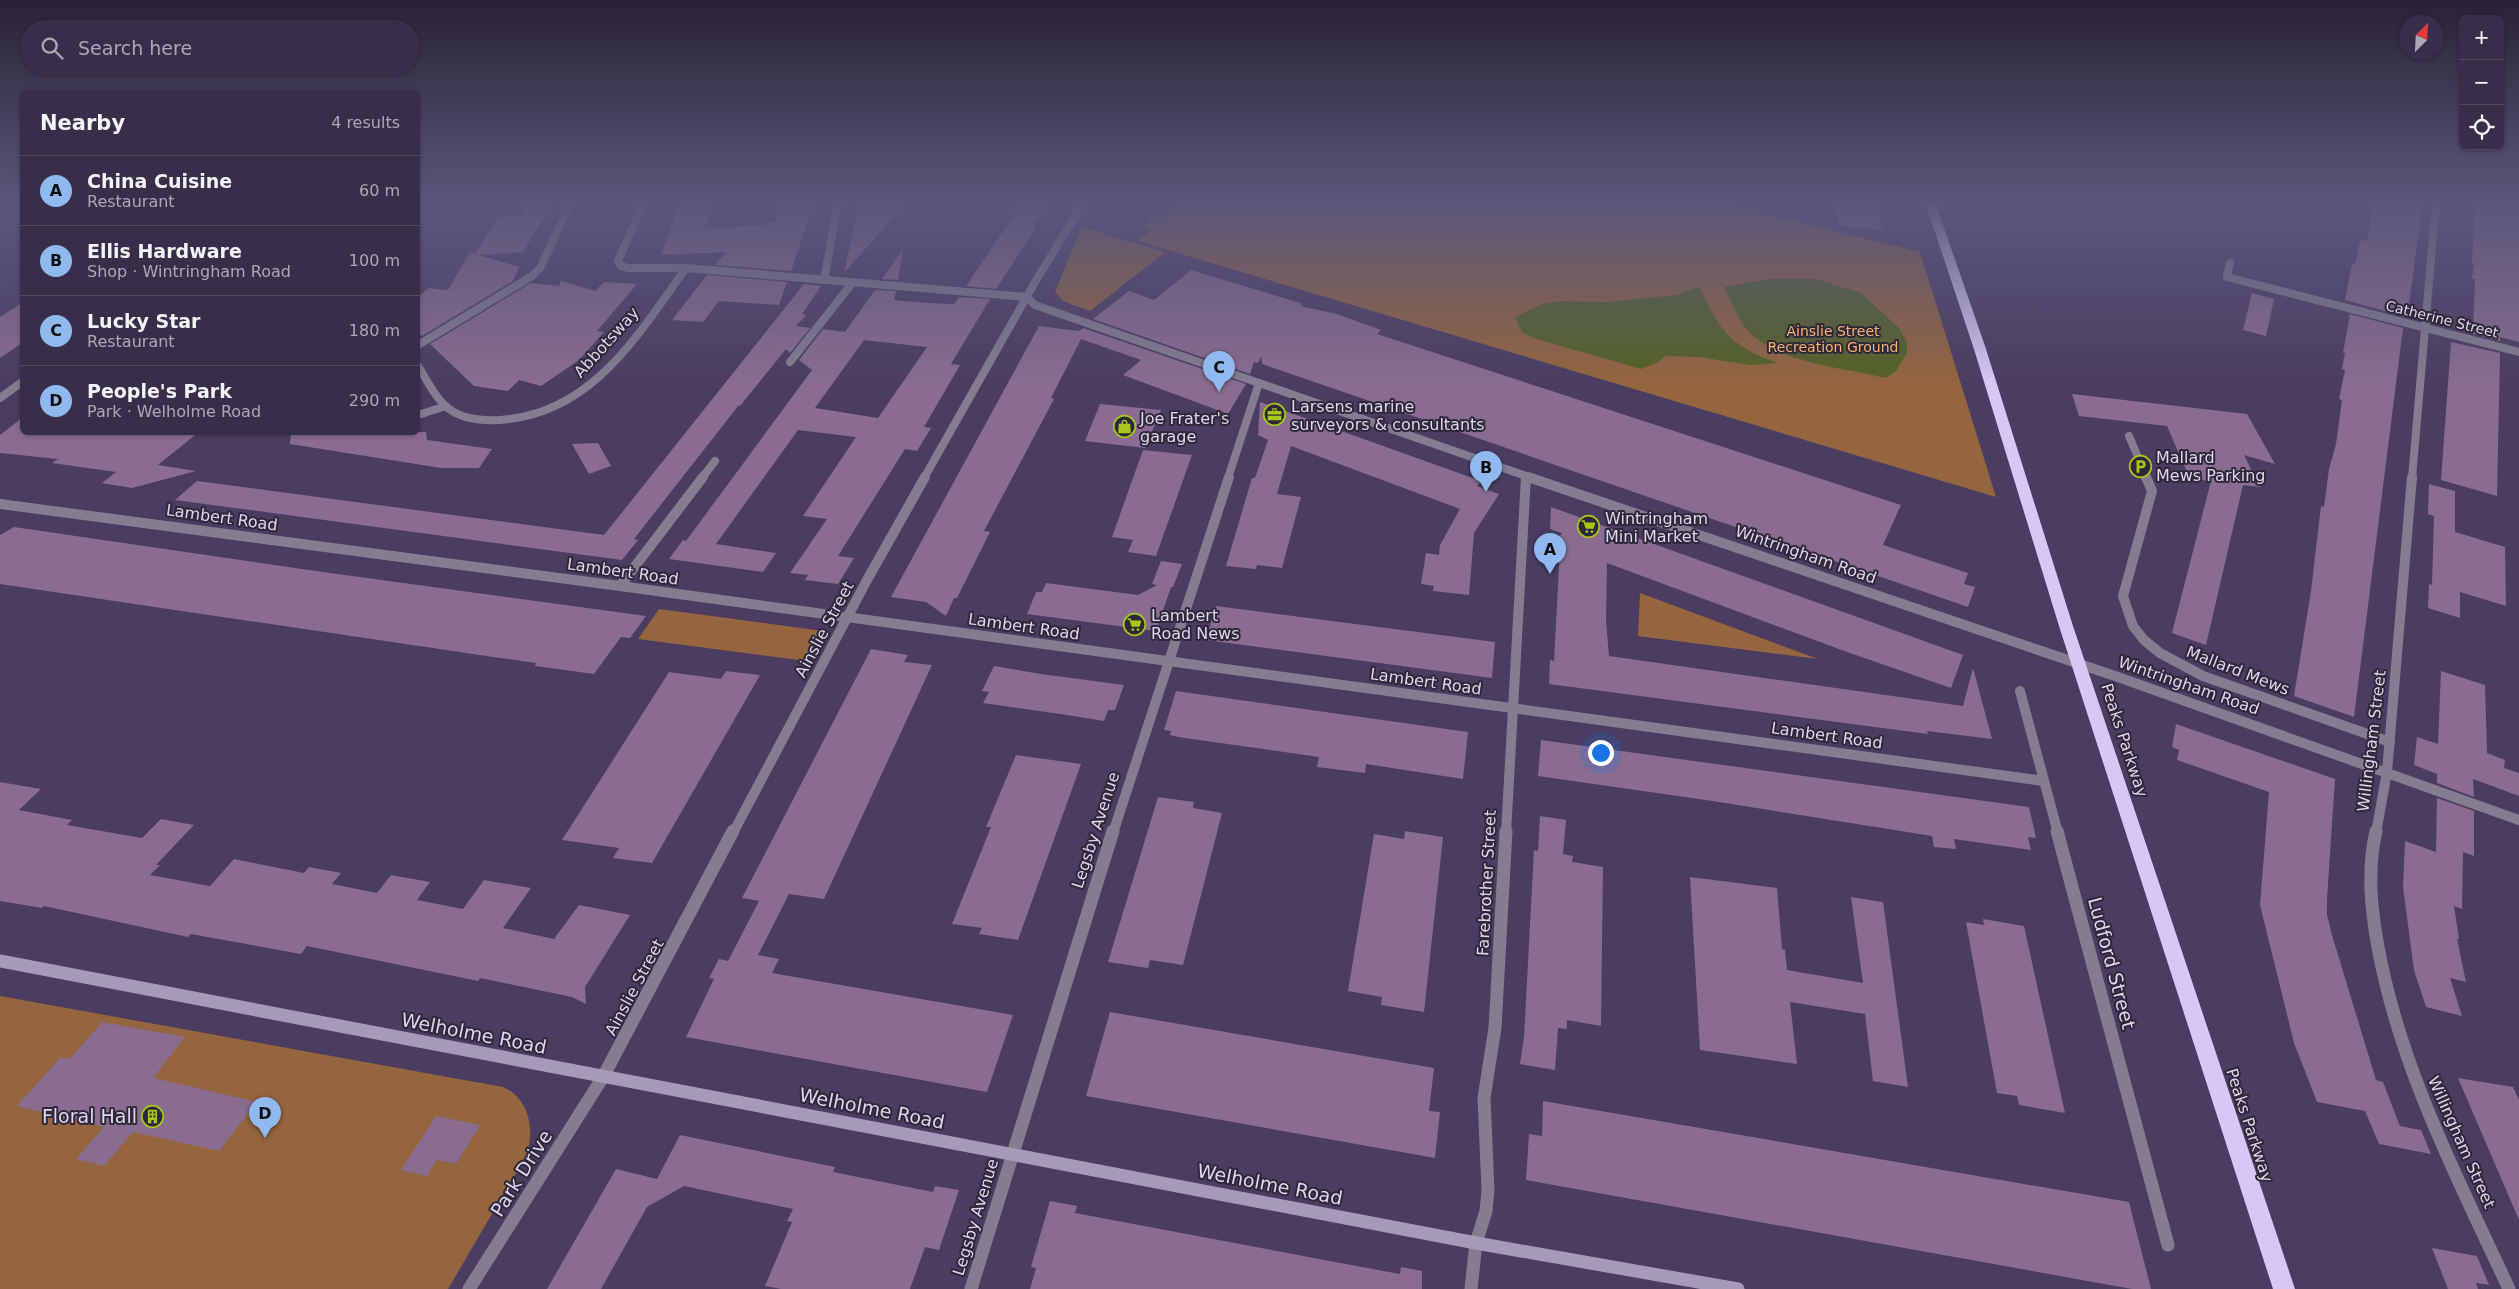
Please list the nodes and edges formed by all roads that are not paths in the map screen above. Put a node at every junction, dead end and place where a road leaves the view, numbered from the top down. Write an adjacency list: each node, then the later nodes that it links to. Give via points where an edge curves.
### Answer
1 (543, 262): 13 (street, via 532,276)
2 (619, 262): 8 (street, via 628,268)
3 (827, 262): 9 (street)
4 (1048, 262): 11 (street, Ainslie Street)
5 (1950, 262): 44 (highway, Peaks Parkway, via 2066,626)
6 (2430, 262): 12 (street, Willingham Street)
7 (2230, 263): 12 (street, Catherine Street, via 2227,277)
8 (686, 268): 9 (street); 20 (street, Abbotsway, via 618,356 582,392 560,406 531,417 500,421 463,416)
9 (824, 280): 10 (street)
10 (853, 282): 11 (street); 15 (street)
11 (1027, 297): 18 (street, Wintringham Road, via 1035,305); 27 (street, Ainslie Street)
12 (2424, 327): 14 (street, Catherine Street); 31 (street, Willingham Street)
13 (420, 344)
14 (2519, 352)
15 (790, 362)
16 (420, 369): 20 (street, Abbotsway)
17 (20, 383): 19 (street)
18 (1258, 383): 24 (street, Wintringham Road); 28 (street, Legsby Avenue)
19 (0, 398)
20 (446, 406): 21 (street)
21 (420, 413)
22 (2129, 436): 31 (street, Mallard Mews, via 2152,490 2123,596 2133,626 2144,640 2160,653 2203,676)
23 (715, 461): 26 (street)
24 (1526, 476): 30 (street, Farebrother Street); 32 (street, Wintringham Road)
25 (0, 504): 26 (street, Lambert Road)
26 (620, 586): 27 (street, Lambert Road)
27 (847, 618): 28 (street, Lambert Road); 36 (street, Ainslie Street)
28 (1167, 662): 30 (street, Lambert Road); 37 (street, Legsby Avenue)
29 (2020, 691): 33 (street, Ludford Street)
30 (1513, 709): 33 (street, Lambert Road); 38 (street, Farebrother Street, via 1495,1028 1484,1098 1488,1190 1486,1211)
31 (2390, 742): 32 (street, Willingham Street)
32 (2387, 772): 34 (street, Wintringham Road); 45 (street, Willingham Street, via 2369,863 2381,973 2422,1095)
33 (2044, 781): 39 (street, Ludford Street)
34 (2519, 820)
35 (0, 961): 36 (main road, Welholme Road)
36 (603, 1076): 37 (main road, Welholme Road); 41 (street, Park Drive)
37 (1012, 1153): 38 (main road, Welholme Road); 40 (street, Legsby Avenue)
38 (1476, 1243): 42 (street, Farebrother Street); 43 (main road, Welholme Road)
39 (2168, 1245)
40 (972, 1286)
41 (470, 1289)
42 (1471, 1289)
43 (1738, 1289)
44 (2284, 1289)
45 (2509, 1289)

